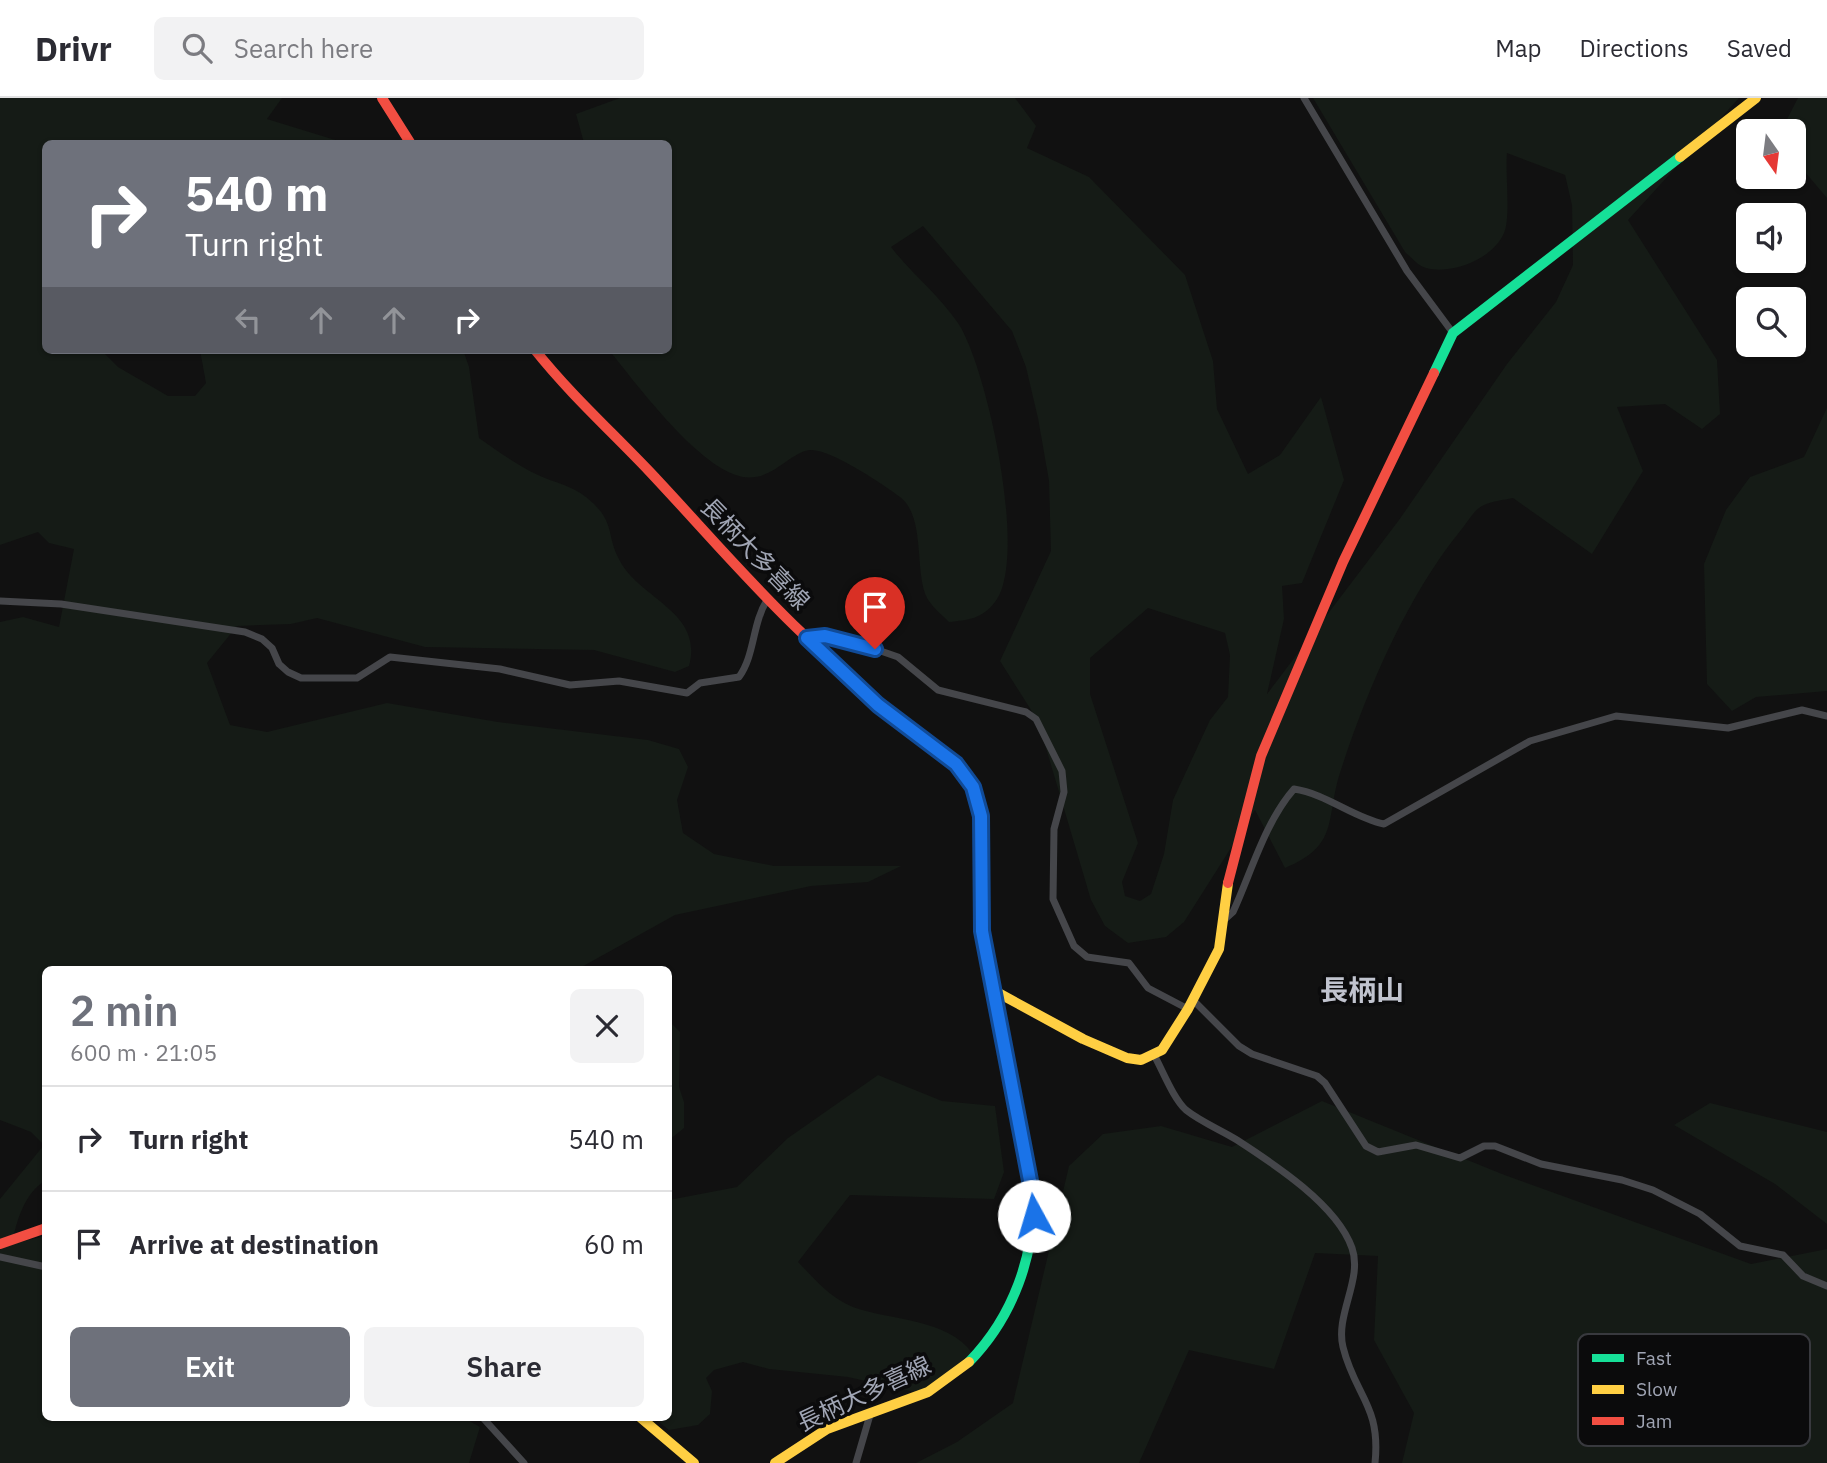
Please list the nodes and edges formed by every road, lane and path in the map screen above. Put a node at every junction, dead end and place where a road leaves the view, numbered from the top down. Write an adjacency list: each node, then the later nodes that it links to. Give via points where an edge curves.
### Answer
1 (382, 98): 4 (main road)
2 (1304, 98): 5 (street, via 1407,271)
3 (1756, 98): 5 (main road)
4 (408, 140)
5 (1453, 333): 11 (main road, via 1343,562 1261,756)
6 (538, 354): 7 (main road, 長柄大多喜線, via 568,392 647,469)
7 (767, 600): 8 (street, via 757,616 739,677 701,683 687,693 618,681 570,685 500,669 390,657 357,678 302,678 288,673 272,648 246,632 61,604); 9 (main road, 長柄大多喜線)
8 (0, 601)
9 (807, 638): 12 (main road, 長柄大多喜線, via 878,705 956,764 973,787 981,816 982,919); 13 (street, via 825,636 898,657 938,690 1026,712 1036,719 1062,771 1065,792 1054,829 1053,899 1074,946 1087,957 1129,963 1148,988)
10 (1827, 716): 11 (street, via 1802,710 1728,728 1616,716 1530,741 1384,824 1313,792 1294,789 1272,825 1233,912)
11 (1222, 922): 13 (main road, via 1219,949)
12 (991, 989): 14 (main road, via 1128,1058); 20 (main road, 長柄大多喜線, via 1032,1191 1034,1216 1025,1268 1008,1309 974,1356 941,1385)
13 (1191, 1005): 14 (main road, via 1170,1041); 19 (street, via 1252,1054 1317,1076 1366,1146 1378,1152 1416,1145 1460,1158 1484,1146 1495,1146 1541,1164 1622,1180 1700,1214 1740,1245 1783,1255 1803,1276)
14 (1154, 1055): 27 (street, via 1185,1109 1238,1140 1307,1191 1344,1232 1354,1263 1341,1335 1374,1419)
15 (42, 1229): 16 (main road)
16 (0, 1244)
17 (0, 1257): 18 (street)
18 (42, 1265)
19 (1827, 1286)
20 (870, 1415): 25 (main road, 長柄大多喜線, via 832,1427); 26 (street)
21 (486, 1421): 24 (street)
22 (644, 1421): 23 (main road)
23 (688, 1461)
24 (524, 1463)
25 (775, 1463)
26 (856, 1463)
27 (1375, 1463)

